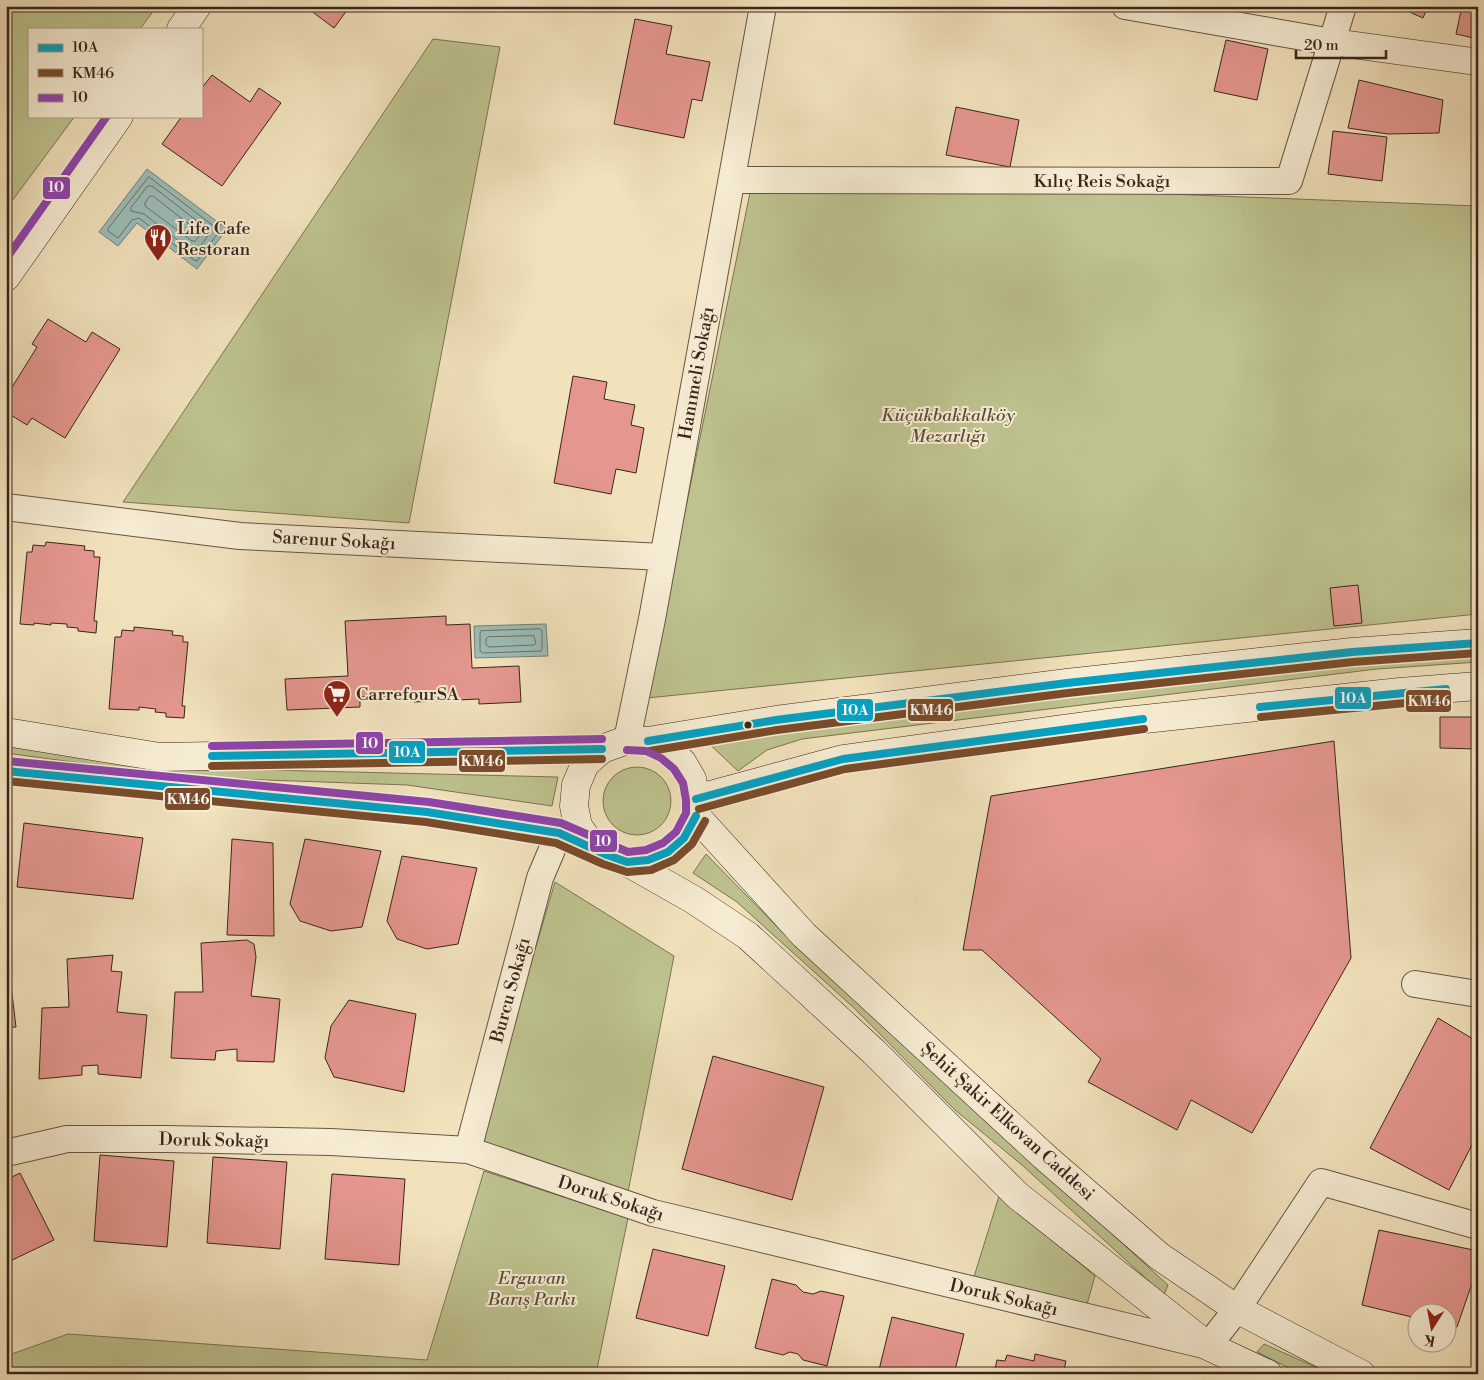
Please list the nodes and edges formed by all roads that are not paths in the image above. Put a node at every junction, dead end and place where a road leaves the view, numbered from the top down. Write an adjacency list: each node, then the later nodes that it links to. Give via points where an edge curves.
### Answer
1 (196, 6): 5 (main road)
2 (763, 6): 9 (street, Hanımeli Sokağı)
3 (1125, 6): 6 (street)
4 (1344, 6): 6 (street, Kılıç Reis Sokağı)
5 (182, 28)
6 (1332, 42): 7 (street); 9 (street, Kılıç Reis Sokağı, via 1289,181)
7 (1478, 62)
8 (118, 118): 10 (main road)
9 (732, 180): 12 (street, Hanımeli Sokağı)
10 (6, 277)
11 (6, 507): 12 (street, Sarenur Sokağı, via 240,536)
12 (663, 557): 16 (street, Hanımeli Sokağı)
13 (1478, 643): 16 (main road, via 1352,652 1067,683)
14 (1478, 686): 19 (main road, via 1107,723 843,759)
15 (6, 732): 17 (main road, via 160,757)
16 (638, 741): 17 (main road); 19 (main road, via 666,749 682,762 692,779)
17 (602, 749): 21 (main road, via 585,764 576,785 574,806 578,826 590,843)
18 (6, 771): 20 (main road, via 427,812)
19 (696, 807): 21 (main road, via 684,838 668,852 648,860); 27 (main road, Şehit Şakir Elkovan Caddesi, via 804,935 1046,1158 1159,1256)
20 (559, 833): 21 (main road); 24 (street, Burcu Sokağı, via 540,878)
21 (617, 858): 28 (main road, via 694,900 748,936 874,1052 1017,1195)
22 (1415, 984): 23 (street)
23 (1478, 994)
24 (468, 1150): 25 (street, Doruk Sokağı, via 331,1142 136,1139 66,1140); 28 (street, Doruk Sokağı, via 653,1213)
25 (6, 1153)
26 (1478, 1226): 27 (street, via 1321,1182)
27 (1237, 1309): 28 (street); 30 (main road, Şehit Şakir Elkovan Caddesi)
28 (1208, 1346): 29 (main road)
29 (1268, 1374)
30 (1361, 1374)

